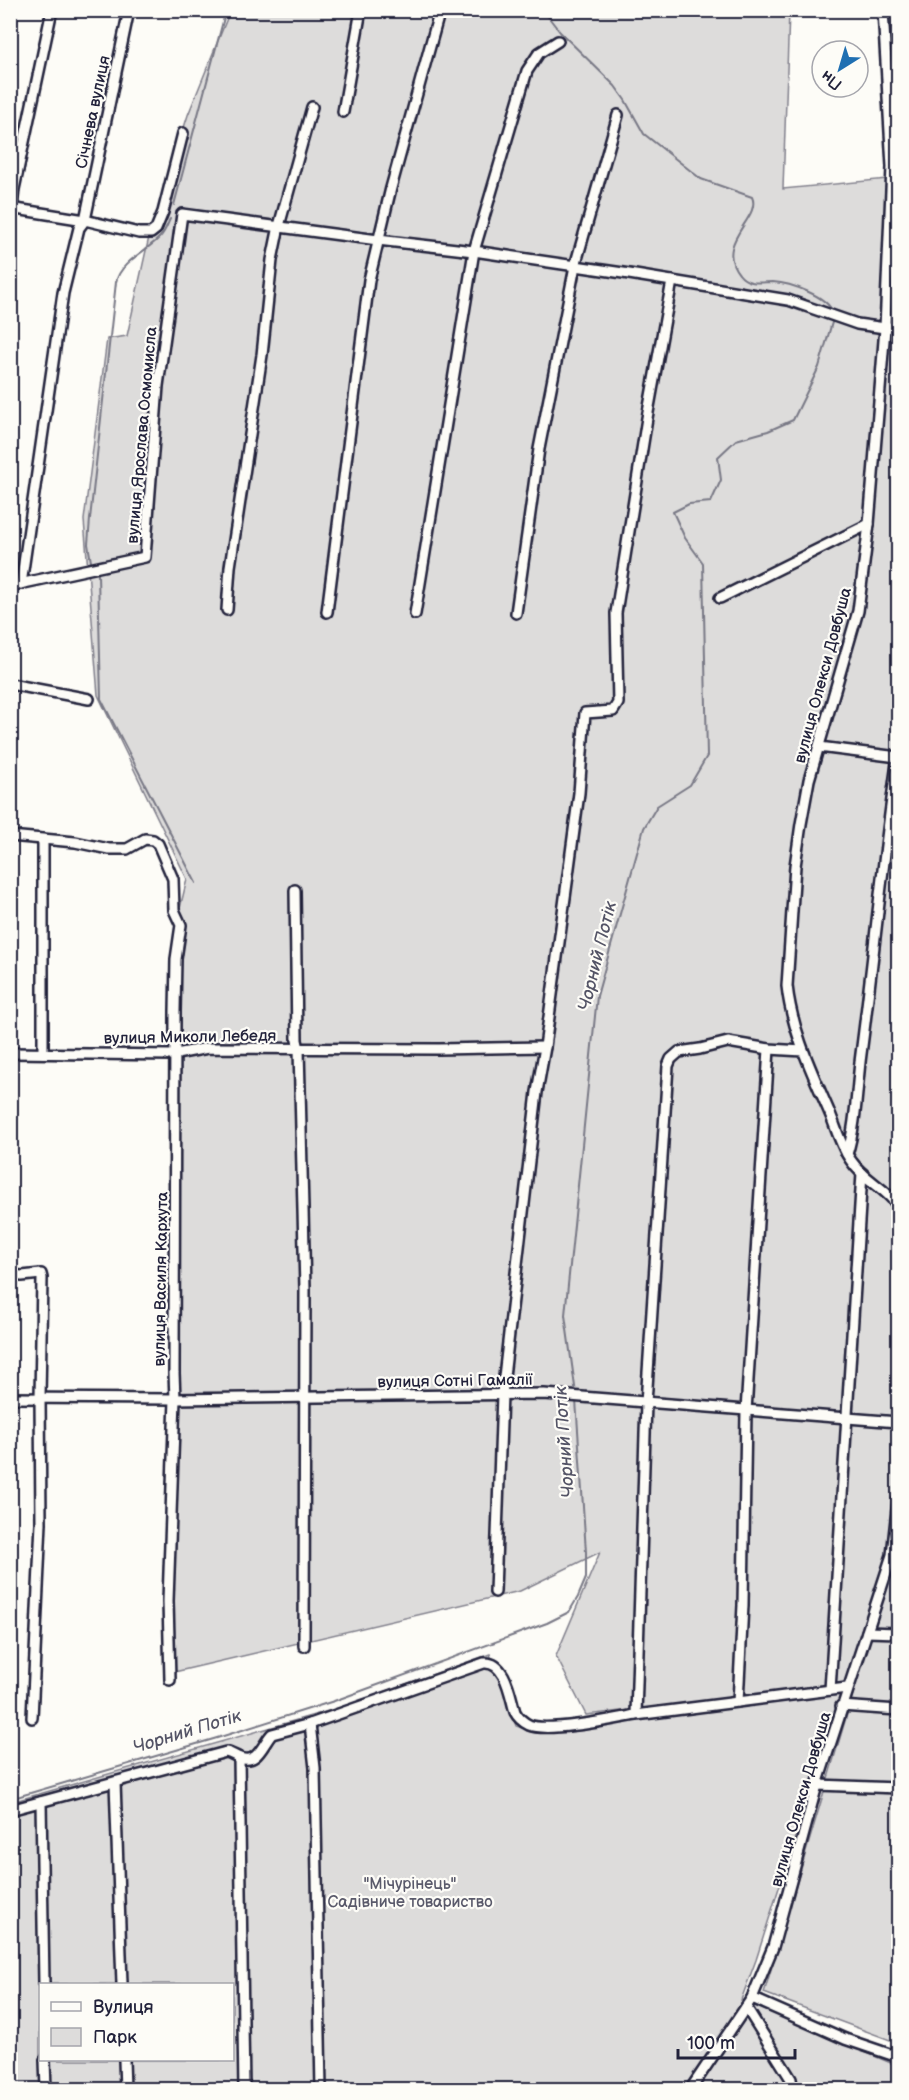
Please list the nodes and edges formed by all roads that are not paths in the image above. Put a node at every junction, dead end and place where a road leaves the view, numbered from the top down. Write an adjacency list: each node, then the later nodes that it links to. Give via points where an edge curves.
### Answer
1 (52, 10): 11 (street)
2 (129, 10): 12 (street, Січнева вулиця)
3 (361, 10): 8 (street)
4 (440, 10): 14 (street)
5 (883, 10): 19 (street, вулиця Олекси Довбуша, via 892,167)
6 (558, 41): 15 (street, via 539,53 527,71)
7 (312, 107): 13 (street)
8 (343, 112)
9 (618, 115): 16 (street)
10 (183, 133): 12 (street, via 156,229 146,234)
11 (11, 208): 12 (street)
12 (85, 220): 21 (street, Січнева вулиця, via 79,228 63,293)
13 (279, 226): 14 (street); 21 (street, вулиця Ярослава Осмомисла, via 182,214 158,386 145,557); 24 (street, via 268,283 262,356)
14 (378, 240): 15 (street); 25 (street, via 369,280)
15 (474, 251): 16 (street); 26 (street)
16 (574, 266): 17 (street); 27 (street, via 540,449)
17 (672, 281): 19 (street, via 788,300 839,319); 35 (street, via 616,613 618,703 613,711 585,713 579,793)
18 (898, 326): 19 (street)
19 (885, 328): 20 (street, вулиця Олекси Довбуша)
20 (869, 524): 23 (street); 30 (street, вулиця Олекси Довбуша, via 858,611)
21 (21, 584): 22 (street, вулиця Ярослава Осмомисла)
22 (10, 586)
23 (720, 598)
24 (227, 610)
25 (327, 612)
26 (415, 614)
27 (516, 614)
28 (10, 684): 29 (street)
29 (89, 699)
30 (819, 747): 31 (street); 38 (street, вулиця Олекси Довбуша, via 799,835 787,979 789,1004)
31 (898, 757): 42 (street)
32 (10, 836): 33 (street)
33 (43, 840): 40 (street); 41 (street, вулиця Василя Кархута, via 120,850 145,839 161,847 173,879 174,910 181,925 176,974)
34 (295, 890): 36 (street)
35 (545, 1047): 36 (street, вулиця Миколи Лебедя); 46 (street)
36 (299, 1049): 41 (street, вулиця Миколи Лебедя, via 207,1048); 49 (street)
37 (770, 1049): 38 (street); 51 (street, via 728,1042 679,1052 671,1059); 52 (street)
38 (803, 1051): 42 (street, вулиця Олекси Довбуша)
39 (10, 1053): 40 (street, вулиця Миколи Лебедя)
40 (43, 1053): 41 (street, вулиця Миколи Лебедя)
41 (176, 1054): 50 (street, вулиця Василя Кархута)
42 (846, 1154): 43 (street, вулиця Олекси Довбуша)
43 (862, 1173): 44 (street, вулиця Олекси Довбуша); 53 (street)
44 (898, 1206)
45 (10, 1275): 48 (street, via 40,1274 42,1278)
46 (502, 1394): 49 (street, вулиця Сотні Гамалії); 51 (street, вулиця Сотні Гамалії); 57 (street)
47 (10, 1398): 48 (street, вулиця Сотні Гамалії)
48 (40, 1398): 50 (street, вулиця Сотні Гамалії); 68 (street, via 41,1523)
49 (304, 1398): 50 (street, вулиця Сотні Гамалії); 60 (street)
50 (175, 1399): 61 (street, вулиця Василя Кархута, via 168,1601)
51 (646, 1403): 52 (street, вулиця Сотні Гамалії); 67 (street)
52 (746, 1411): 53 (street, вулиця Сотні Гамалії); 64 (street)
53 (846, 1419): 54 (street, вулиця Сотні Гамалії); 63 (street)
54 (898, 1422)
55 (898, 1500): 56 (street, вулиця Олекси Довбуша)
56 (895, 1555): 58 (street, вулиця Олекси Довбуша)
57 (495, 1592)
58 (867, 1632): 59 (street); 62 (street, вулиця Олекси Довбуша)
59 (898, 1633)
60 (304, 1646)
61 (170, 1680)
62 (848, 1688): 63 (street); 65 (street, вулиця Олекси Довбуша)
63 (830, 1690): 64 (street)
64 (738, 1702): 67 (street)
65 (841, 1706): 66 (street); 72 (street, вулиця Олекси Довбуша)
66 (898, 1710)
67 (636, 1715): 69 (street, via 549,1727 528,1724 515,1712 501,1668 489,1663)
68 (32, 1718)
69 (310, 1724): 70 (street, via 272,1734 257,1756); 85 (street, via 315,1768)
70 (240, 1758): 71 (street, via 226,1752); 84 (street)
71 (115, 1782): 74 (street); 77 (street)
72 (817, 1785): 73 (street); 78 (street, вулиця Олекси Довбуша, via 777,1936)
73 (898, 1788)
74 (41, 1802): 75 (street); 76 (street)
75 (10, 1810)
76 (44, 1983)
77 (122, 1983)
78 (749, 2002): 79 (street); 86 (street, вулиця Олекси Довбуша); 87 (street, via 791,2079)
79 (898, 2057)
80 (45, 2061): 82 (street)
81 (124, 2061): 83 (street)
82 (46, 2090)
83 (125, 2090)
84 (244, 2090)
85 (321, 2090)
86 (690, 2090)
87 (793, 2090)

